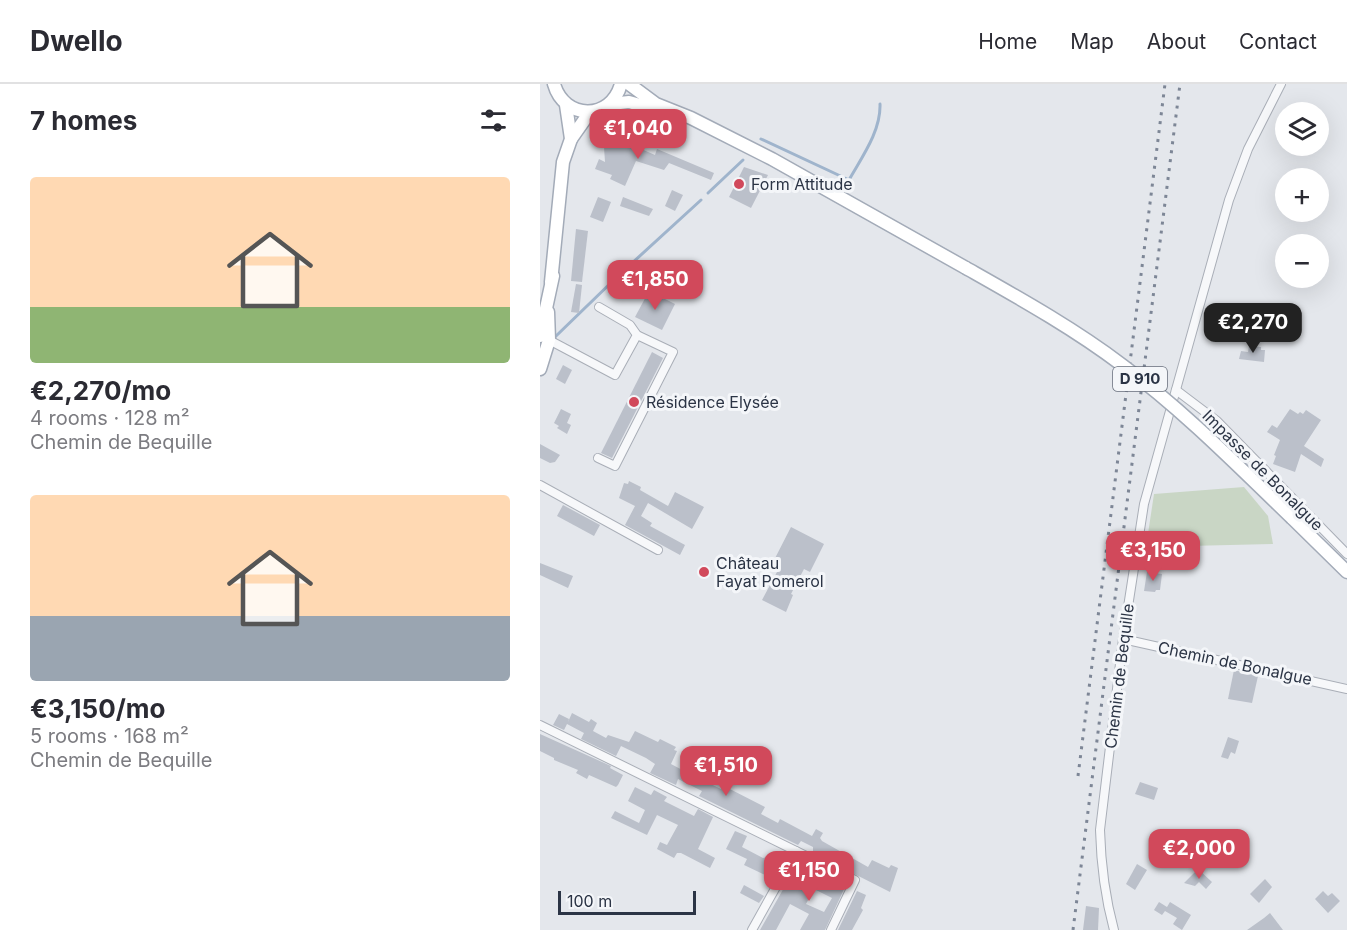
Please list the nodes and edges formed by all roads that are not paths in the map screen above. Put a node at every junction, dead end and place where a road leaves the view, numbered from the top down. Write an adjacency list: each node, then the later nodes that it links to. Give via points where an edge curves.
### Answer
1 (554, 84): 6 (main road)
2 (621, 84): 5 (main road)
3 (629, 84): 8 (main road, D 910, via 656,104)
4 (1281, 84): 14 (street, Chemin de Bequille, via 1248,149 1229,200)
5 (610, 104): 7 (main road); 8 (main road, D 910, via 630,102 648,106)
6 (566, 105): 7 (main road); 9 (main road)
7 (590, 112): 9 (main road)
8 (725, 136): 19 (main road, D 910, bridge, via 966,268 1067,327 1122,365 1181,414)
9 (570, 141): 12 (main road, via 558,215 561,238)
10 (599, 308): 11 (street, via 630,325)
11 (637, 335): 12 (street, via 615,375); 15 (street, via 673,352 615,466)
12 (545, 338): 13 (main road)
13 (540, 369)
14 (1176, 390): 18 (street, Impasse de Bonalgue, via 1217,421); 20 (street, Chemin de Bequille, via 1144,504)
15 (598, 458)
16 (540, 484): 17 (street)
17 (658, 550)
18 (1347, 554)
19 (1347, 573)
20 (1123, 639): 21 (street, Chemin de Bonalgue); 26 (street, Chemin de Bequille, via 1100,830 1106,897)
21 (1347, 689)
22 (540, 725): 23 (street)
23 (796, 851): 24 (street); 25 (street, via 855,880)
24 (752, 930)
25 (831, 930)
26 (1114, 930)

